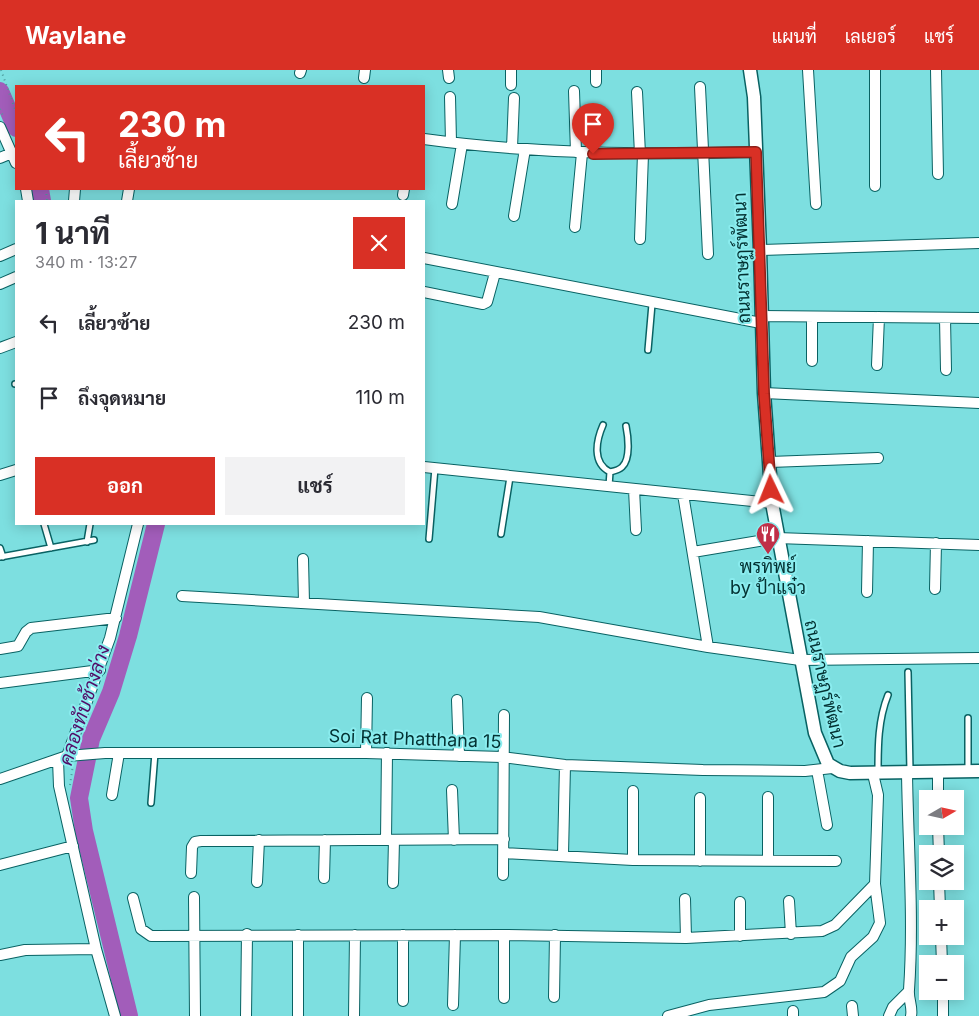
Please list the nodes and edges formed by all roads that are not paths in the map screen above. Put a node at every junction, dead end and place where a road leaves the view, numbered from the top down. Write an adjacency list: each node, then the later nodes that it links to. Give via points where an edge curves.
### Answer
1 (511, 70): 8 (street)
2 (596, 70): 7 (street)
3 (750, 70): 20 (street, ถนนราษฏร์พัฒนา)
4 (808, 70): 29 (street)
5 (875, 70): 27 (street)
6 (936, 70): 26 (street)
7 (596, 82)
8 (511, 85)
9 (700, 87): 22 (street)
10 (574, 91): 21 (street)
11 (637, 92): 23 (street)
12 (450, 97): 16 (street)
13 (514, 98): 18 (street)
14 (0, 127): 25 (street)
15 (425, 139): 16 (street)
16 (451, 142): 17 (street)
17 (462, 144): 18 (street); 28 (street)
18 (512, 148): 19 (street)
19 (525, 149): 21 (street); 30 (street)
20 (756, 152): 22 (street); 35 (street, ถนนราษฏร์พัฒนา)
21 (579, 153): 23 (street); 31 (street)
22 (704, 153): 23 (street); 36 (street)
23 (642, 154): 32 (street)
24 (0, 158): 25 (street)
25 (14, 158)
26 (938, 174)
27 (875, 186)
28 (452, 204)
29 (816, 204)
30 (514, 216)
31 (574, 227)
32 (640, 239)
33 (979, 243): 35 (street)
34 (15, 249): 37 (street)
35 (760, 250): 48 (street, ถนนราษฏร์พัฒนา)
36 (708, 254)
37 (0, 256)
38 (425, 258): 39 (street)
39 (495, 273): 42 (street, via 489,297 483,304); 43 (street)
40 (15, 277): 41 (street)
41 (0, 284)
42 (425, 292)
43 (652, 304): 48 (street); 51 (lane)
44 (812, 317): 45 (street); 48 (street); 52 (street)
45 (879, 317): 46 (street); 53 (street)
46 (945, 318): 47 (street); 54 (street)
47 (979, 318)
48 (762, 319): 55 (street, ถนนราษฏร์พัฒนา)
49 (15, 342): 50 (street)
50 (0, 348)
51 (648, 350)
52 (812, 361)
53 (877, 365)
54 (946, 370)
55 (764, 394): 56 (street); 60 (street, ถนนราษฏร์พัฒนา)
56 (979, 403)
57 (603, 425): 64 (lane, via 597,458 601,466)
58 (626, 426): 64 (lane, via 626,462)
59 (878, 458): 60 (street)
60 (770, 462): 70 (street, ถนนราษฏร์พัฒนา)
61 (425, 467): 62 (street)
62 (435, 468): 66 (street); 77 (lane)
63 (15, 470): 65 (street)
64 (610, 472): 67 (lane)
65 (0, 475)
66 (510, 478): 67 (street); 75 (lane)
67 (609, 486): 68 (street)
68 (634, 489): 69 (street); 74 (street)
69 (683, 494): 70 (street); 85 (street)
70 (772, 503): 76 (street, ถนนราษฏร์พัฒนา)
71 (44, 525): 84 (lane)
72 (90, 525): 80 (lane)
73 (138, 525): 92 (street)
74 (636, 530)
75 (501, 534)
76 (777, 538): 79 (street); 85 (street); 96 (street, ถนนราษฏร์พัฒนา)
77 (429, 539)
78 (94, 540): 80 (lane)
79 (868, 541): 81 (street); 89 (street)
80 (87, 542): 84 (lane)
81 (936, 544): 82 (street); 88 (street)
82 (979, 545)
83 (0, 548): 86 (lane)
84 (51, 548): 86 (lane)
85 (693, 552): 93 (street)
86 (1, 557)
87 (303, 559): 91 (street)
88 (935, 589)
89 (867, 592)
90 (182, 596): 91 (street)
91 (304, 603): 93 (street, via 538,617)
92 (116, 618): 94 (street, via 31,628 18,646); 97 (street)
93 (708, 647): 96 (street)
94 (0, 649)
95 (979, 658): 96 (street)
96 (800, 660): 113 (street, ถนนราษฏร์พัฒนา, via 815,733 824,759)
97 (100, 670): 99 (street); 109 (street)
98 (908, 672): 116 (lane)
99 (0, 682)
100 (888, 695): 118 (lane, via 878,737)
101 (368, 698): 107 (street)
102 (457, 700): 110 (street)
103 (504, 714): 111 (street)
104 (968, 718): 115 (lane)
105 (119, 753): 106 (street, Soi Rat Phatthana 15); 109 (street, Soi Rat Phatthana 15); 123 (street)
106 (155, 753): 107 (street, Soi Rat Phatthana 15); 126 (lane)
107 (366, 753): 108 (street, Soi Rat Phatthana 15)
108 (386, 753): 110 (street, Soi Rat Phatthana 15); 131 (street)
109 (70, 756): 119 (street, Soi Rat Phatthana 15); 133 (street, via 59,786)
110 (459, 756): 111 (street, Soi Rat Phatthana 15)
111 (502, 757): 112 (street, Soi Rat Phatthana 15); 128 (street)
112 (566, 765): 114 (street, Soi Rat Phatthana 15); 135 (street)
113 (832, 768): 114 (street, Soi Rat Phatthana 15); 118 (street, ถนนราษฏร์พัฒนา, via 850,773)
114 (817, 770): 127 (street)
115 (974, 771): 117 (street, ถนนราษฏร์พัฒนา)
116 (908, 773): 117 (street, ถนนราษฏร์พัฒนา); 118 (street, ถนนราษฏร์พัฒนา); 165 (street, via 911,951)
117 (938, 773): 121 (street)
118 (876, 774): 146 (street)
119 (0, 779)
120 (452, 790): 132 (street)
121 (938, 790)
122 (633, 791): 136 (street)
123 (112, 795)
124 (768, 797): 138 (street)
125 (700, 798): 137 (street)
126 (151, 802)
127 (827, 824)
128 (504, 839): 132 (street); 134 (street)
129 (259, 840): 130 (street); 141 (street, via 195,842 192,846); 144 (street)
130 (325, 840): 131 (street); 143 (street)
131 (390, 840): 132 (street); 145 (street)
132 (454, 840)
133 (73, 846): 140 (street); 163 (street)
134 (504, 852): 135 (street); 142 (street)
135 (563, 854): 136 (street)
136 (633, 860): 137 (street)
137 (700, 861): 138 (street)
138 (768, 861): 139 (street)
139 (836, 862)
140 (0, 866)
141 (192, 873)
142 (503, 875)
143 (324, 878)
144 (258, 882)
145 (393, 882)
146 (876, 884): 155 (street, via 830,928); 176 (street, via 880,913 876,931 851,957 834,987 824,992 708,1005)
147 (194, 897): 152 (street)
148 (133, 898): 152 (street, via 141,930 145,934)
149 (685, 899): 162 (street)
150 (789, 901): 155 (street)
151 (740, 902): 161 (street)
152 (196, 934): 153 (street); 172 (street)
153 (247, 934): 154 (street); 173 (street)
154 (298, 934): 156 (street); 174 (street)
155 (791, 934): 161 (street)
156 (355, 935): 157 (street); 175 (street)
157 (403, 935): 158 (street); 169 (street)
158 (455, 935): 159 (street); 170 (street)
159 (504, 935): 160 (street); 167 (street)
160 (555, 935): 162 (street); 166 (street)
161 (740, 936): 162 (street)
162 (686, 938)
163 (96, 949): 164 (street, via 25,950); 171 (street)
164 (0, 955)
165 (908, 992): 177 (street); 178 (street)
166 (554, 997)
167 (504, 998)
168 (943, 1000): 179 (street)
169 (403, 1001)
170 (453, 1005)
171 (115, 1016)
172 (195, 1016)
173 (246, 1016)
174 (298, 1016)
175 (354, 1016)
176 (668, 1016)
177 (889, 1016)
178 (912, 1016)
179 (943, 1016)

